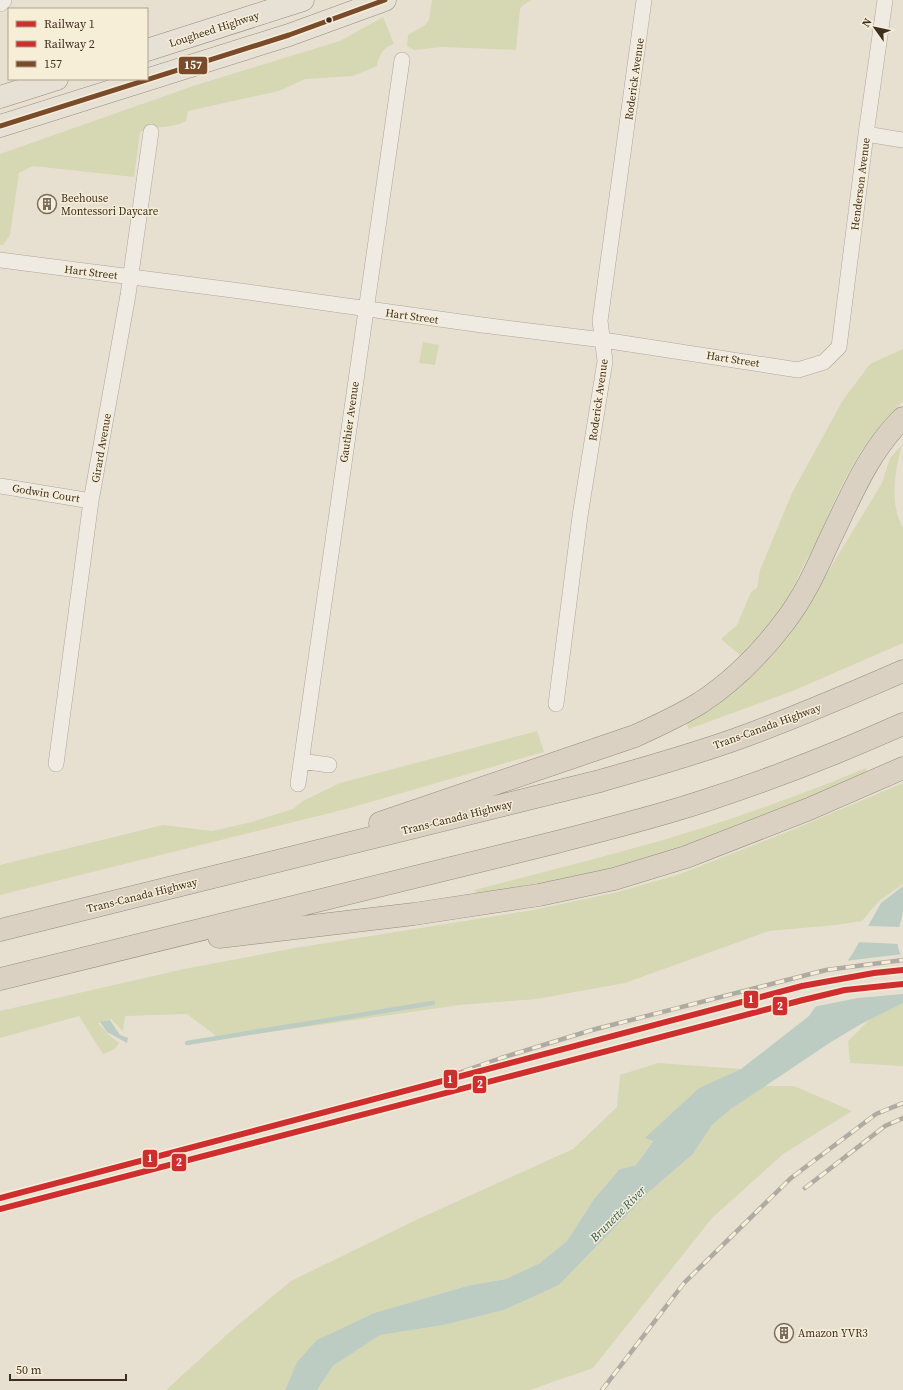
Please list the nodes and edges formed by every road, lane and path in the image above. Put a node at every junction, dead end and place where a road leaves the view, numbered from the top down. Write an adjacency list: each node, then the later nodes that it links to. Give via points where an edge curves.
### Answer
1 (304, 0): 5 (main road, Lougheed Highway)
2 (385, 0): 7 (main road, via 289,35)
3 (644, 0): 18 (street, Roderick Avenue, via 600,321)
4 (885, 0): 13 (street, Henderson Avenue)
5 (148, 50)
6 (402, 60): 17 (street, Gauthier Avenue)
7 (148, 79)
8 (53, 80): 10 (main road)
9 (146, 80): 11 (main road)
10 (3, 94)
11 (0, 126)
12 (151, 132): 16 (street, Girard Avenue)
13 (866, 134): 14 (street); 19 (street, Henderson Avenue, via 839,347)
14 (903, 140)
15 (0, 260): 16 (street, Hart Street)
16 (131, 277): 17 (street, Hart Street); 22 (street, Girard Avenue)
17 (366, 309): 18 (street, Hart Street); 26 (street, Gauthier Avenue)
18 (603, 340): 19 (street, Hart Street, via 798,370); 24 (street, Roderick Avenue, via 605,362 580,516)
19 (824, 362)
20 (903, 418): 31 (highway, via 862,472 818,566 784,624 756,656 701,702 673,719 635,736)
21 (0, 486): 22 (street, Godwin Court)
22 (91, 501): 27 (street, Girard Avenue)
23 (903, 671): 31 (highway, Trans-Canada Highway, via 811,710 681,758 600,781)
24 (556, 704)
25 (903, 724): 33 (highway, via 778,776 633,822)
26 (301, 761): 28 (street); 30 (street, Gauthier Avenue)
27 (56, 764)
28 (329, 766)
29 (903, 768): 33 (highway, via 809,809 686,857 614,879 539,895 414,914)
30 (298, 784)
31 (240, 871): 32 (highway, Trans-Canada Highway)
32 (0, 930)
33 (124, 947): 34 (highway)
34 (0, 979)

